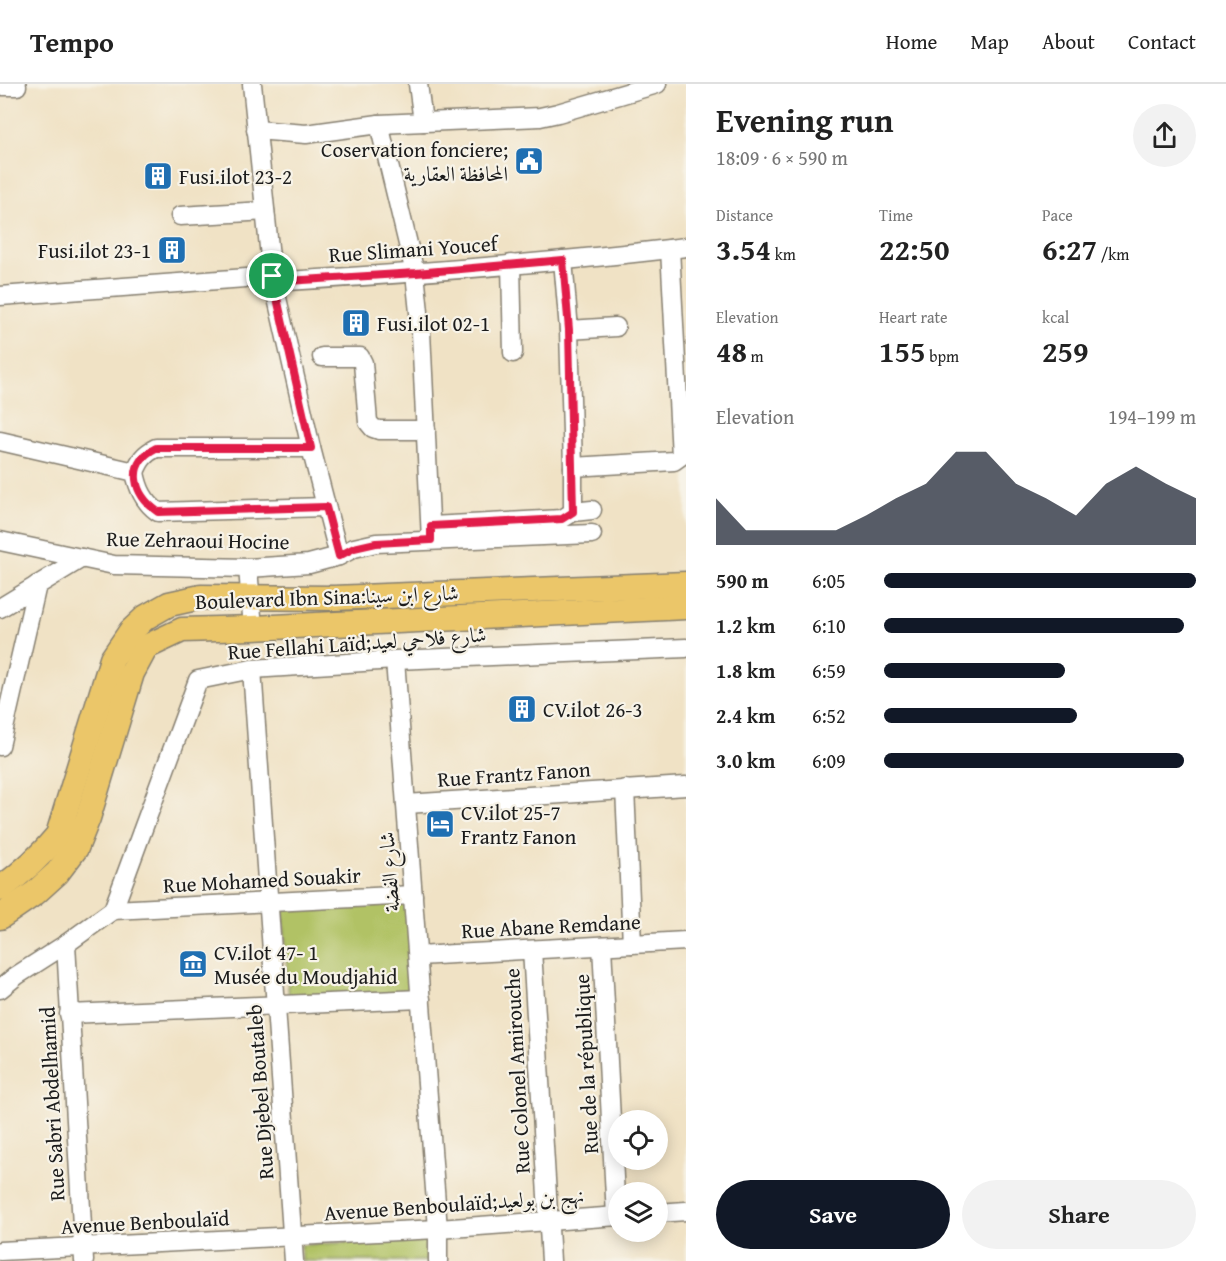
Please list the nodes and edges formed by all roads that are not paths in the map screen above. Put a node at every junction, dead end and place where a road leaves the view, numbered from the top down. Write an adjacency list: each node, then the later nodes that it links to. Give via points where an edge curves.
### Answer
1 (252, 84): 6 (street)
2 (418, 84): 4 (street)
3 (652, 85): 4 (street, via 540,117)
4 (423, 122): 5 (street)
5 (379, 124): 6 (street, via 306,134); 12 (street)
6 (256, 130): 7 (street)
7 (265, 211): 8 (street); 13 (street)
8 (180, 216)
9 (678, 248): 10 (street, Rue Slimani Youcef); 22 (street, via 681,456 653,469)
10 (563, 260): 11 (street, Rue Slimani Youcef); 16 (street)
11 (511, 264): 12 (street, Rue Slimani Youcef); 17 (street)
12 (416, 273): 13 (street, Rue Slimani Youcef, via 287,281); 19 (street)
13 (272, 276): 14 (street, Rue Slimani Youcef); 21 (street)
14 (0, 296)
15 (616, 327): 16 (street)
16 (569, 330): 22 (street)
17 (513, 353)
18 (322, 357): 19 (street, via 360,357 368,422 373,428)
19 (426, 430): 27 (street)
20 (0, 441): 23 (street)
21 (311, 448): 23 (street, via 156,448 146,453); 24 (street)
22 (573, 467): 26 (street)
23 (135, 472): 24 (street, via 142,494 158,512)
24 (326, 507): 31 (street)
25 (592, 510): 26 (street)
26 (573, 512): 27 (street, via 562,519)
27 (431, 533): 28 (street); 31 (street, Rue Zehraoui Hocine, via 354,548)
28 (592, 534)
29 (0, 541): 30 (street, Rue Zehraoui Hocine)
30 (82, 558): 32 (street, Rue Zehraoui Hocine, via 114,565); 34 (street)
31 (332, 559): 32 (street, Rue Zehraoui Hocine)
32 (248, 568): 35 (street)
33 (686, 584): 35 (main road, Boulevard Ibn Sina:شارع ابن سينا)
34 (38, 585): 37 (street); 42 (street)
35 (252, 598): 38 (street); 46 (main road, Boulevard Ibn Sina:شارع ابن سينا, via 201,597 169,604 130,631 112,659 58,835 38,858)
36 (686, 607): 38 (main road, Boulevard Ibn Sina:شارع ابن سينا)
37 (0, 608)
38 (253, 628): 50 (main road, Boulevard Ibn Sina:شارع ابن سينا, via 182,630 146,647 132,673 76,848 57,873)
39 (686, 648): 40 (street, Rue Fellahi Laïd;شارع فلاحي لعيد)
40 (395, 660): 41 (street, Rue Fellahi Laïd;شارع فلاحي لعيد); 45 (street, شارع الفضة)
41 (252, 669): 48 (street, Rue Djebel Boutaleb); 49 (street, Rue Fellahi Laïd;شارع فلاحي لعيد, via 198,680)
42 (0, 746)
43 (686, 786): 44 (street, Rue Frantz Fanon)
44 (625, 789): 45 (street, Rue Frantz Fanon); 53 (street)
45 (406, 804): 47 (street, شارع الفضة)
46 (0, 889)
47 (413, 895): 48 (street, Rue Mohamed Souakir); 56 (street, شارع الفضة)
48 (268, 903): 49 (street, Rue Mohamed Souakir); 59 (street, Rue Djebel Boutaleb)
49 (113, 910): 52 (street)
50 (0, 917)
51 (686, 941): 53 (street, Rue Abane Remdane)
52 (66, 944): 57 (street); 60 (street, Rue Sabri Abdelhamid)
53 (633, 944): 54 (street, Rue Abane Remdane)
54 (602, 946): 55 (street, Rue Abane Remdane); 61 (street, Rue de la république)
55 (532, 950): 56 (street, Rue Abane Remdane); 65 (street, Rue Colonel Amirouche)
56 (418, 956): 58 (street, شارع الفضة)
57 (0, 989)
58 (421, 999): 59 (street); 66 (street, شارع الفضة)
59 (276, 1005): 60 (street); 67 (street, Rue Djebel Boutaleb)
60 (69, 1014): 69 (street, Rue Sabri Abdelhamid)
61 (615, 1182)
62 (686, 1211): 63 (street)
63 (668, 1212)
64 (608, 1217): 65 (street, Avenue Benboulaïd;نهج بن بولعيد)
65 (549, 1221): 66 (street, Avenue Benboulaïd;نهج بن بولعيد); 72 (street, Rue Colonel Amirouche)
66 (438, 1229): 67 (street, Avenue Benboulaïd;نهج بن بولعيد); 71 (street, شارع الفضة)
67 (293, 1237): 69 (street, Avenue Benboulaïd); 70 (street, Rue Djebel Boutaleb)
68 (0, 1251): 69 (street, Avenue Benboulaïd)
69 (84, 1254)
70 (294, 1261)
71 (438, 1261)
72 (551, 1261)

